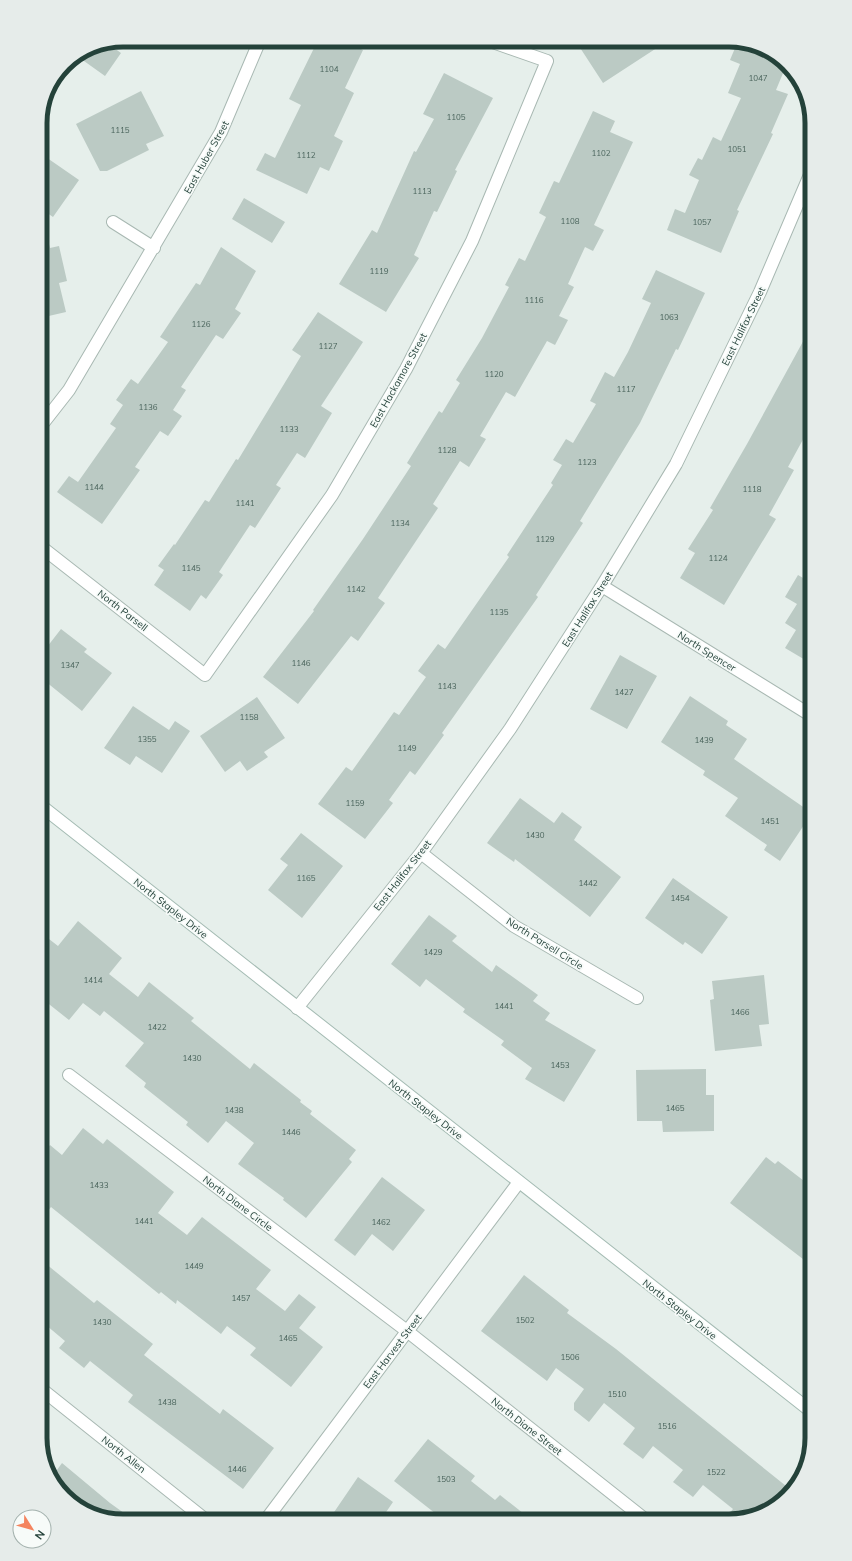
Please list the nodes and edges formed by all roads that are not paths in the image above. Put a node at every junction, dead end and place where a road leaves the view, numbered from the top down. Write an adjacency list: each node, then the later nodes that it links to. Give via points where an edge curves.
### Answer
1 (257, 47): 5 (street, East Huber Street, via 221,132)
2 (506, 47): 9 (street, East Hackamore Street, via 547,61 472,241 406,368 332,495)
3 (805, 186): 8 (street, East Halifax Street, via 760,292 676,464)
4 (113, 222): 5 (street)
5 (154, 248): 6 (street, East Huber Street, via 68,390)
6 (47, 418)
7 (47, 551): 9 (street, North Parsell)
8 (602, 586): 10 (street, North Spencer); 12 (street, East Halifax Street, via 510,729)
9 (205, 675)
10 (805, 712)
11 (47, 811): 14 (street, North Stapley Drive)
12 (421, 853): 13 (street, North Parsell Circle, via 514,926); 14 (street, East Halifax Street)
13 (637, 998)
14 (297, 1008): 16 (street, North Stapley Drive)
15 (69, 1075): 17 (street, North Diane Circle)
16 (519, 1182): 17 (street, East Harvest Street); 19 (street, North Stapley Drive)
17 (407, 1331): 21 (street, East Harvest Street); 22 (street, North Diane Street)
18 (47, 1394): 20 (street, North Allen)
19 (805, 1407)
20 (198, 1514)
21 (270, 1514)
22 (638, 1514)

